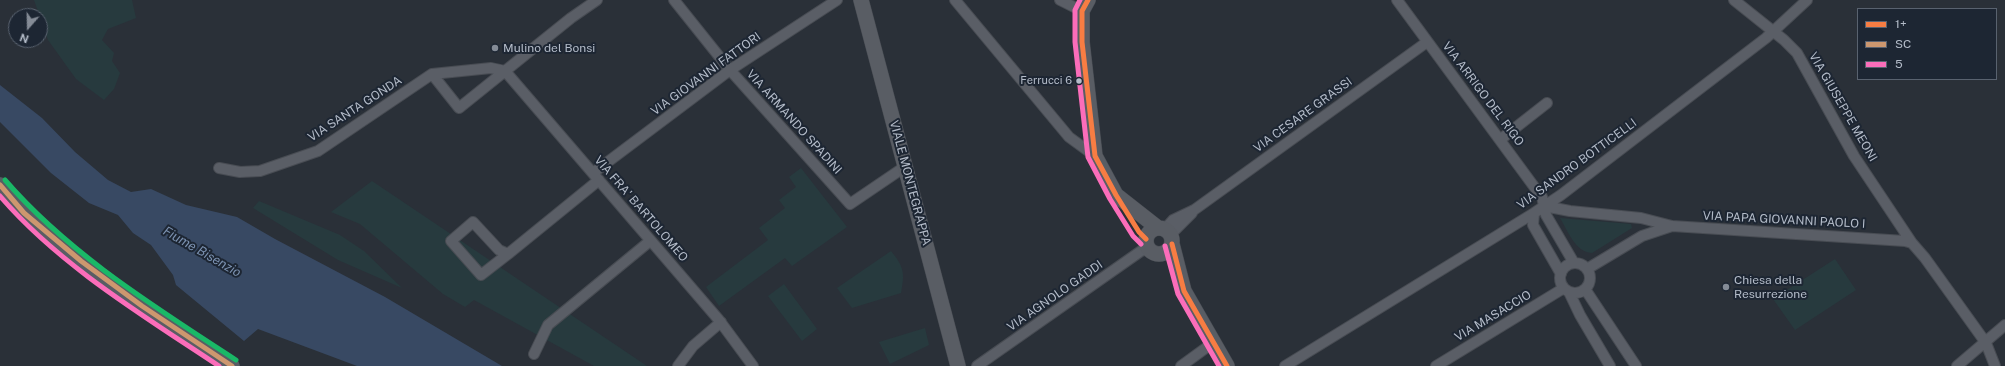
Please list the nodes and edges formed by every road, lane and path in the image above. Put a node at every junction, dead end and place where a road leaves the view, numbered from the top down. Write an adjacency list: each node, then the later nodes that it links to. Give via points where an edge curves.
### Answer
1 (597, 0): 13 (street)
2 (674, 0): 14 (street, VIA ARMANDO SPADINI)
3 (837, 0): 14 (street, VIA GIOVANNI FATTORI)
4 (861, 0): 19 (street, VIALE MONTEGRAPPA)
5 (955, 0): 18 (street, via 1068,137)
6 (1060, 0): 10 (street)
7 (1397, 0): 12 (street, VIA ARRIGO DEL RIGO)
8 (1734, 0): 11 (street, VIA GIUSEPPE MEONI)
9 (1807, 0): 11 (street, VIA SANDRO BOTTICELLI)
10 (1085, 6): 18 (street, via 1082,42)
11 (1774, 31): 23 (street, VIA SANDRO BOTTICELLI); 28 (street, VIA GIUSEPPE MEONI, via 1797,53 1854,156)
12 (1427, 42): 17 (street, VIA ARRIGO DEL RIGO); 26 (street, VIA CESARE GRASSI, via 1194,210)
13 (506, 70): 15 (street, VIA SANTA GONDA, via 491,68); 15 (street, via 459,108); 21 (street, VIA FRA' BARTOLOMEO)
14 (730, 70): 19 (street, VIA ARMANDO SPADINI, via 850,204); 21 (street, VIA GIOVANNI FATTORI)
15 (432, 74): 20 (street, VIA SANTA GONDA, via 318,150 260,171 240,172)
16 (1547, 103): 17 (street)
17 (1501, 139): 23 (street, VIA ARRIGO DEL RIGO, via 1538,192)
18 (1096, 156): 26 (street, via 1116,195)
19 (906, 166): 44 (street, VIALE MONTEGRAPPA)
20 (219, 168)
21 (596, 177): 27 (street, VIA FRA' BARTOLOMEO); 30 (street, VIA GIOVANNI FATTORI)
22 (0, 185): 41 (street, via 24,213 81,261 142,306)
23 (1544, 206): 24 (street, VIA SANDRO BOTTICELLI); 25 (street, VIA PAPA GIOVANNI PAOLO I, via 1641,218); 31 (street, VIA ARRIGO DEL RIGO, via 1546,215)
24 (1534, 213): 33 (street, via 1533,225); 48 (street, VIA SANDRO BOTTICELLI)
25 (1672, 226): 28 (street, VIA PAPA GIOVANNI PAOLO I, via 1895,239); 32 (street, VIA PAPA GIOVANNI PAOLO I, via 1642,236)
26 (1166, 234): 29 (street, via 1153,229 1147,234 1146,244); 29 (street, via 1170,249 1162,254); 38 (street, via 1184,291)
27 (650, 241): 36 (street, VIA FRA' BARTOLOMEO); 40 (street, via 548,325)
28 (1912, 243): 39 (street, VIA GIUSEPPE MEONI)
29 (1149, 249): 45 (street, VIA AGNOLO GADDI, via 1141,251)
30 (508, 254): 30 (street, VIA GIOVANNI FATTORI, via 499,250 473,222 452,241 481,275)
31 (1574, 264): 32 (street); 33 (street, via 1566,267)
32 (1587, 269): 34 (street, via 1590,282)
33 (1561, 274): 35 (street, via 1561,284)
34 (1585, 289): 35 (street, via 1577,293); 51 (street)
35 (1566, 290): 49 (street, VIA MASACCIO); 50 (street)
36 (721, 322): 42 (street, via 693,346); 43 (street, VIA FRA' BARTOLOMEO)
37 (2005, 325): 39 (street)
38 (1214, 342): 46 (street); 47 (street)
39 (1986, 343): 52 (street); 53 (street, VIA GIUSEPPE MEONI)
40 (534, 354)
41 (232, 366)
42 (678, 366)
43 (753, 366)
44 (958, 366)
45 (977, 366)
46 (1181, 366)
47 (1227, 366)
48 (1285, 366)
49 (1436, 366)
50 (1610, 366)
51 (1636, 366)
52 (1957, 366)
53 (1995, 366)

